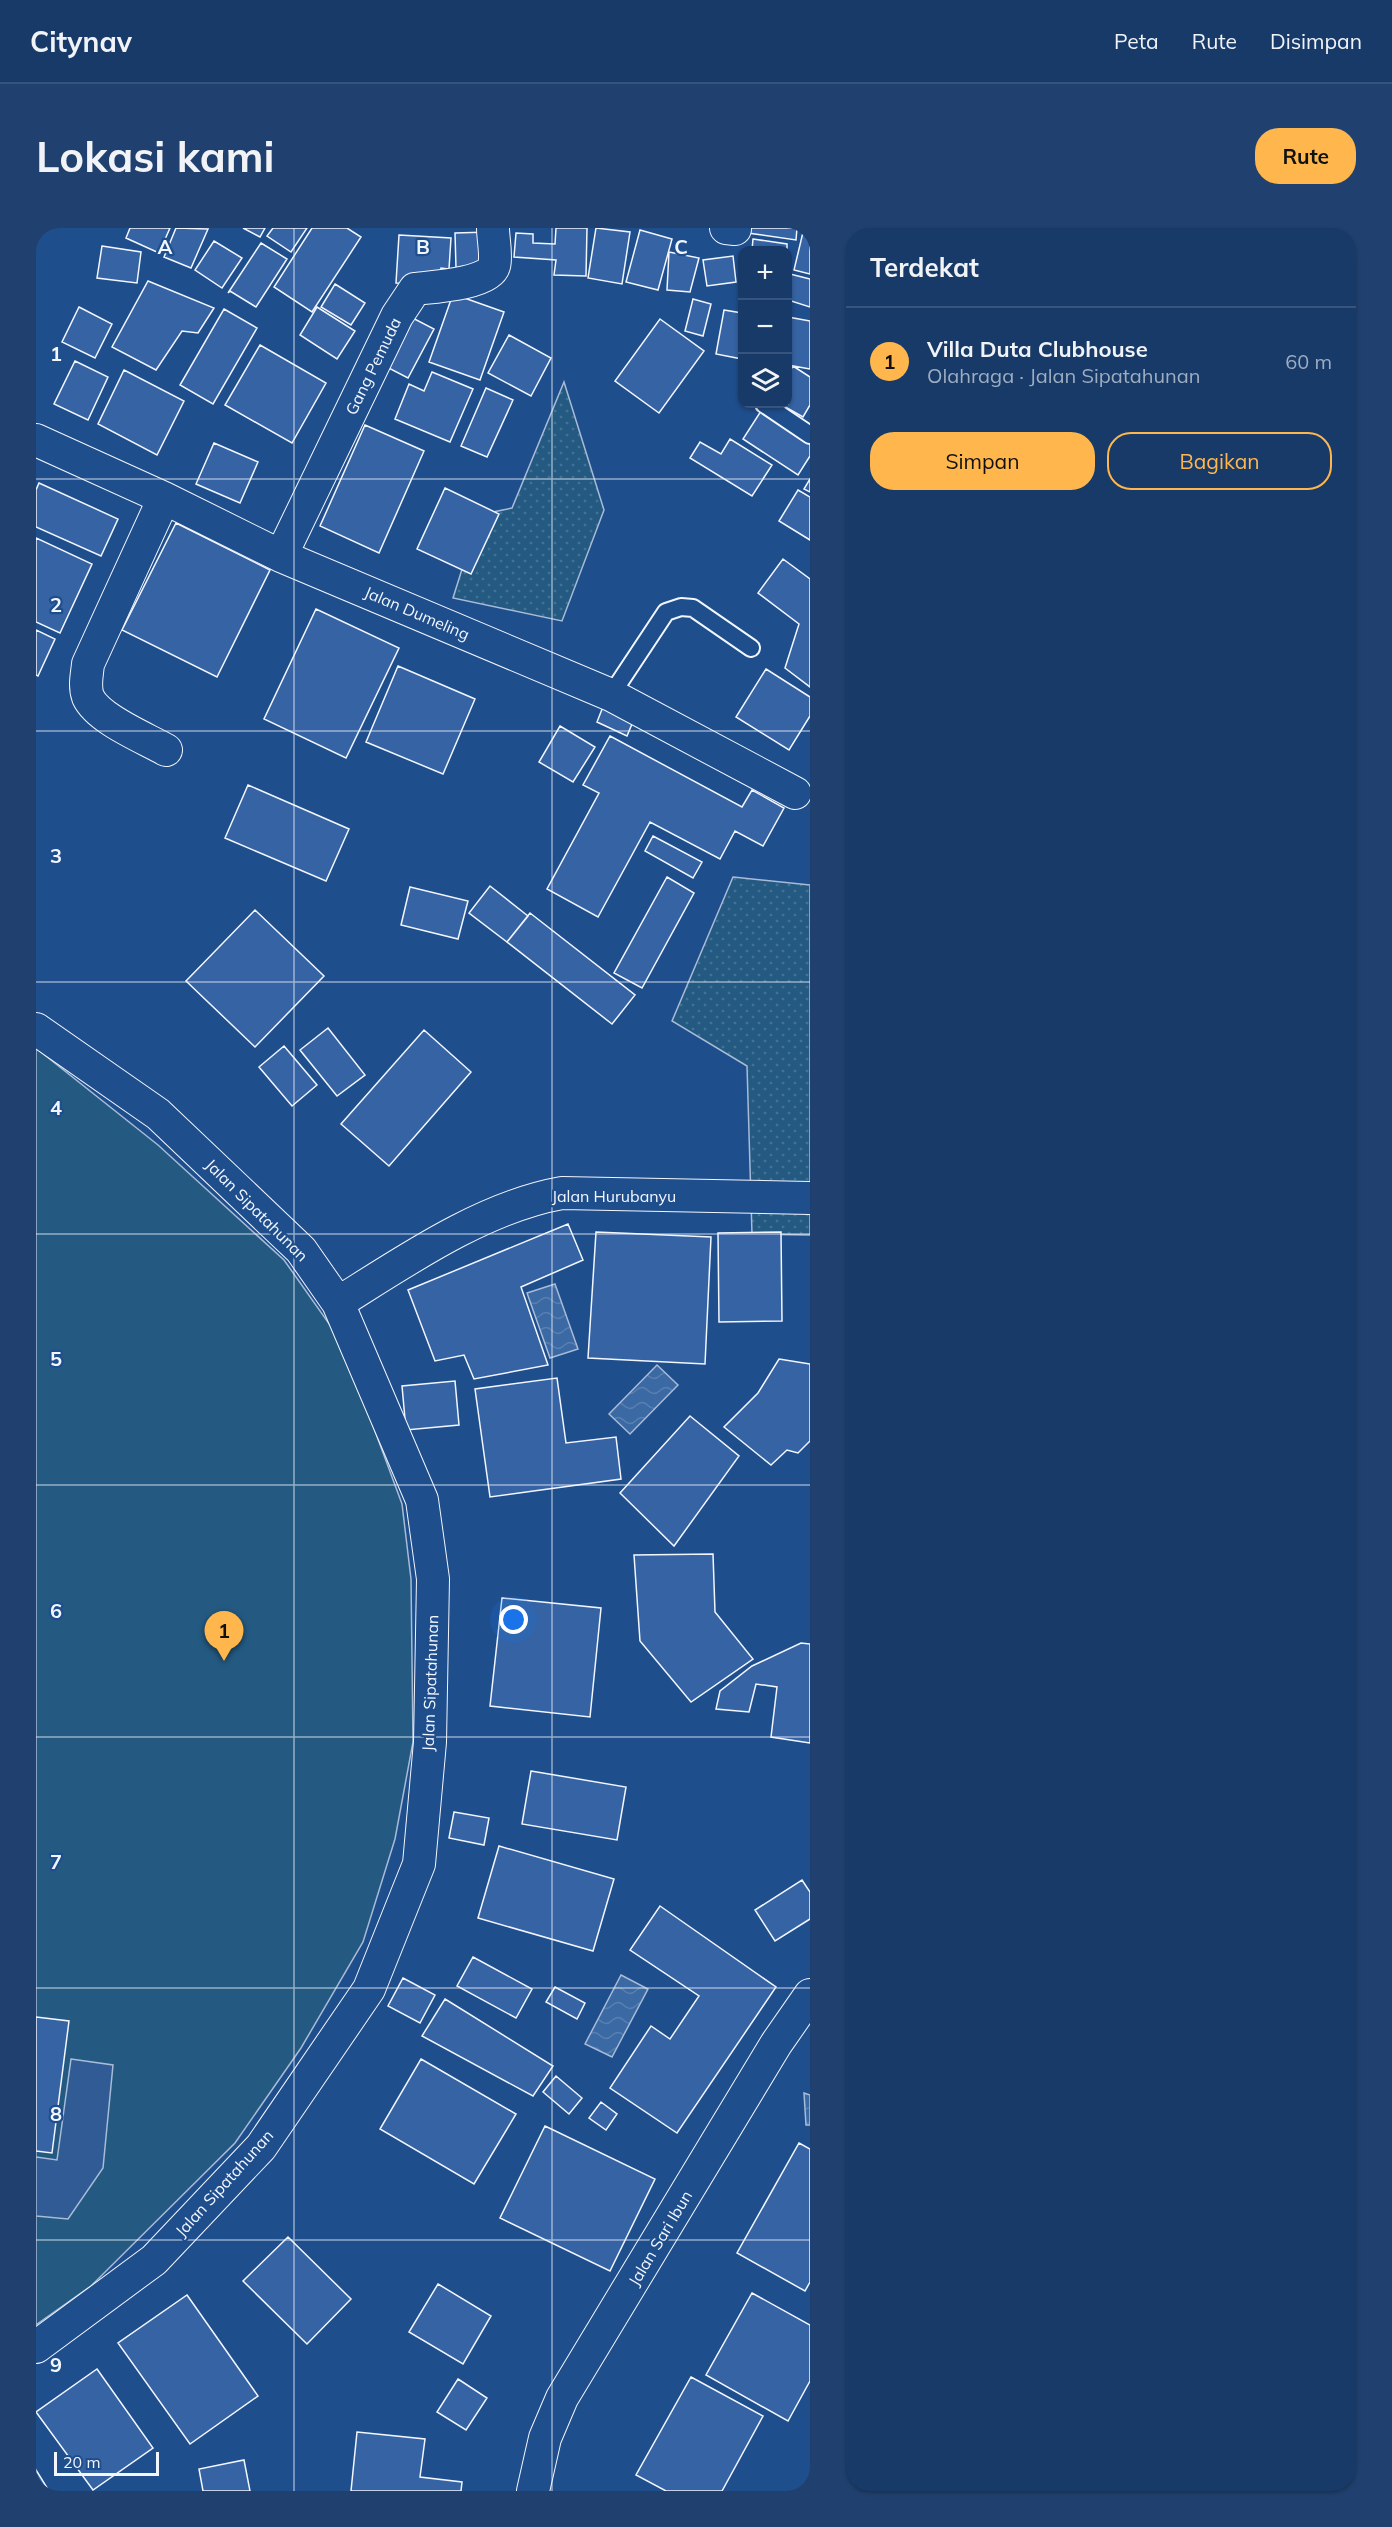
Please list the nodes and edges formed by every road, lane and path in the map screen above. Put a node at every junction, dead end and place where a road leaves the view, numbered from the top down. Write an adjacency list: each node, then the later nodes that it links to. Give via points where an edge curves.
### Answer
1 (493, 228): 8 (street, Gang Pemuda, via 494,266 488,275 415,289 397,316)
2 (726, 228): 3 (street)
3 (735, 229)
4 (770, 408): 5 (lane)
5 (810, 435)
6 (36, 440): 7 (street, Jalan Dumeling)
7 (164, 498): 8 (street, Jalan Dumeling); 11 (street, via 88,664 85,683 88,697 99,712)
8 (281, 556): 10 (street, Jalan Dumeling)
9 (751, 648): 10 (lane, via 693,608 666,612)
10 (610, 695): 12 (street, Jalan Dumeling)
11 (166, 750)
12 (795, 793)
13 (36, 1029): 15 (street, Jalan Sipatahunan, via 158,1114 301,1250)
14 (810, 1198): 15 (street, Jalan Hurubanyu, via 562,1193 536,1198 422,1250)
15 (338, 1303): 17 (street, Jalan Sipatahunan, via 422,1500 433,1579 430,1742 419,1864 369,1989 261,2147 154,2260)
16 (810, 1995): 18 (street, Jalan Sari Ibun, via 776,2044 562,2398 545,2438)
17 (36, 2347)
18 (533, 2491)

